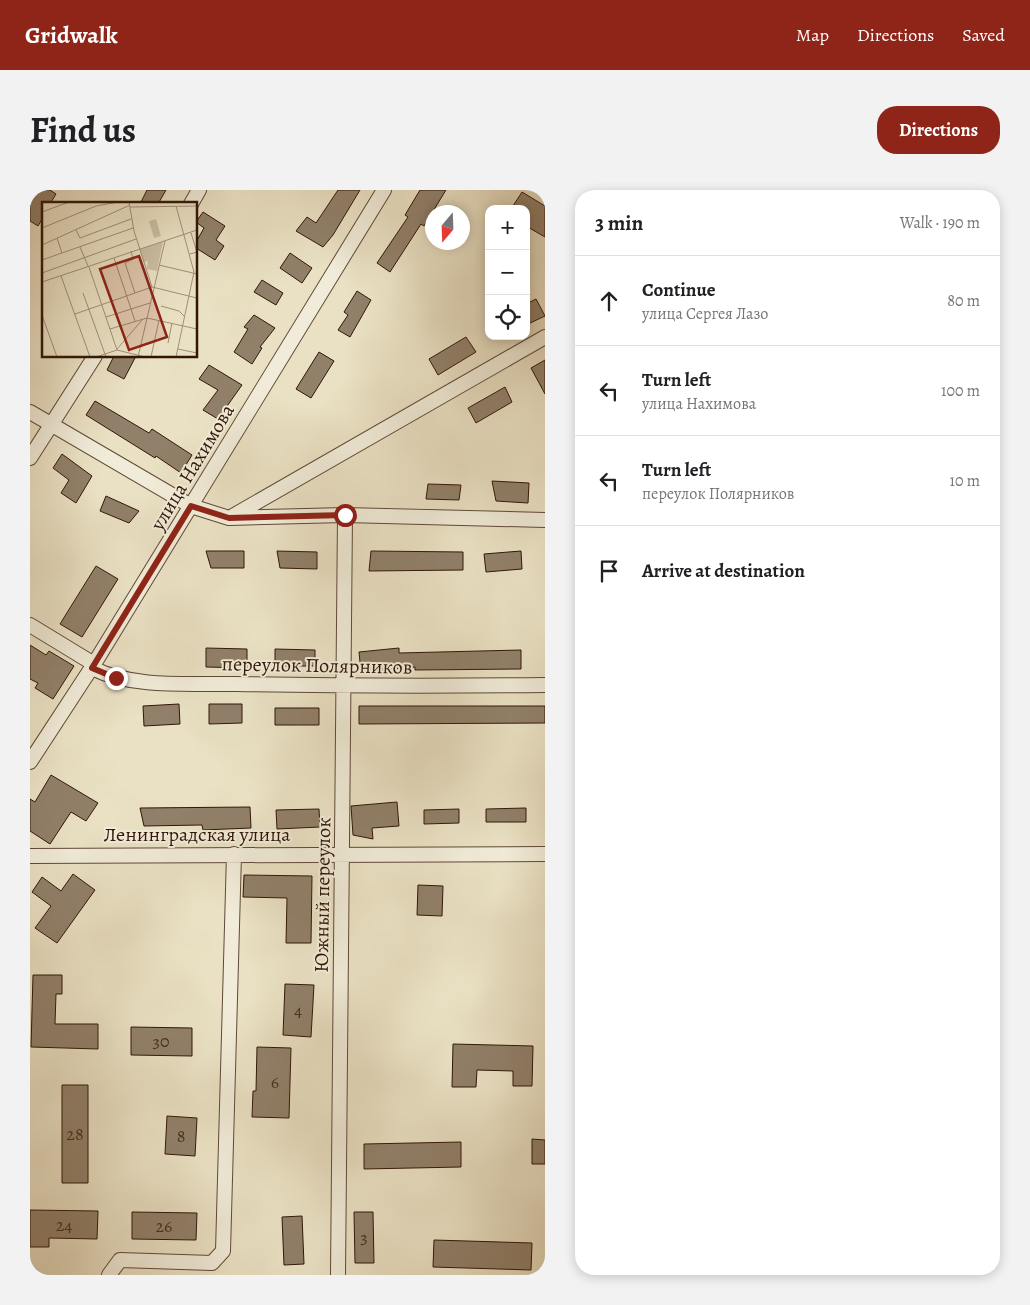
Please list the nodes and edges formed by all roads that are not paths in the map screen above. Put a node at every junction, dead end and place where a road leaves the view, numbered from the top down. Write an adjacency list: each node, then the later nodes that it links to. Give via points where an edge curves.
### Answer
1 (199, 190): 3 (street)
2 (384, 190): 9 (street, улица Нахимова)
3 (192, 202)
4 (545, 337): 11 (street)
5 (94, 358): 7 (street)
6 (30, 412): 7 (street)
7 (51, 426): 8 (street); 9 (street)
8 (30, 458)
9 (191, 506): 11 (street); 14 (street, улица Нахимова)
10 (345, 515): 11 (street); 12 (street); 16 (street, Южный переулок)
11 (229, 518)
12 (545, 520)
13 (30, 625): 14 (street, переулок Полярников)
14 (93, 666): 16 (street, переулок Полярников, via 116,678 141,681); 17 (street, улица Нахимова)
15 (545, 684): 16 (street, переулок Полярников)
16 (344, 686): 19 (street, Южный переулок)
17 (30, 762)
18 (234, 854): 19 (street, Ленинградская улица); 21 (street, Ленинградская улица); 22 (street, via 223,1251 212,1263 120,1260)
19 (342, 854): 20 (street, Ленинградская улица); 23 (street, Южный переулок)
20 (545, 854)
21 (30, 856)
22 (109, 1275)
23 (338, 1275)

